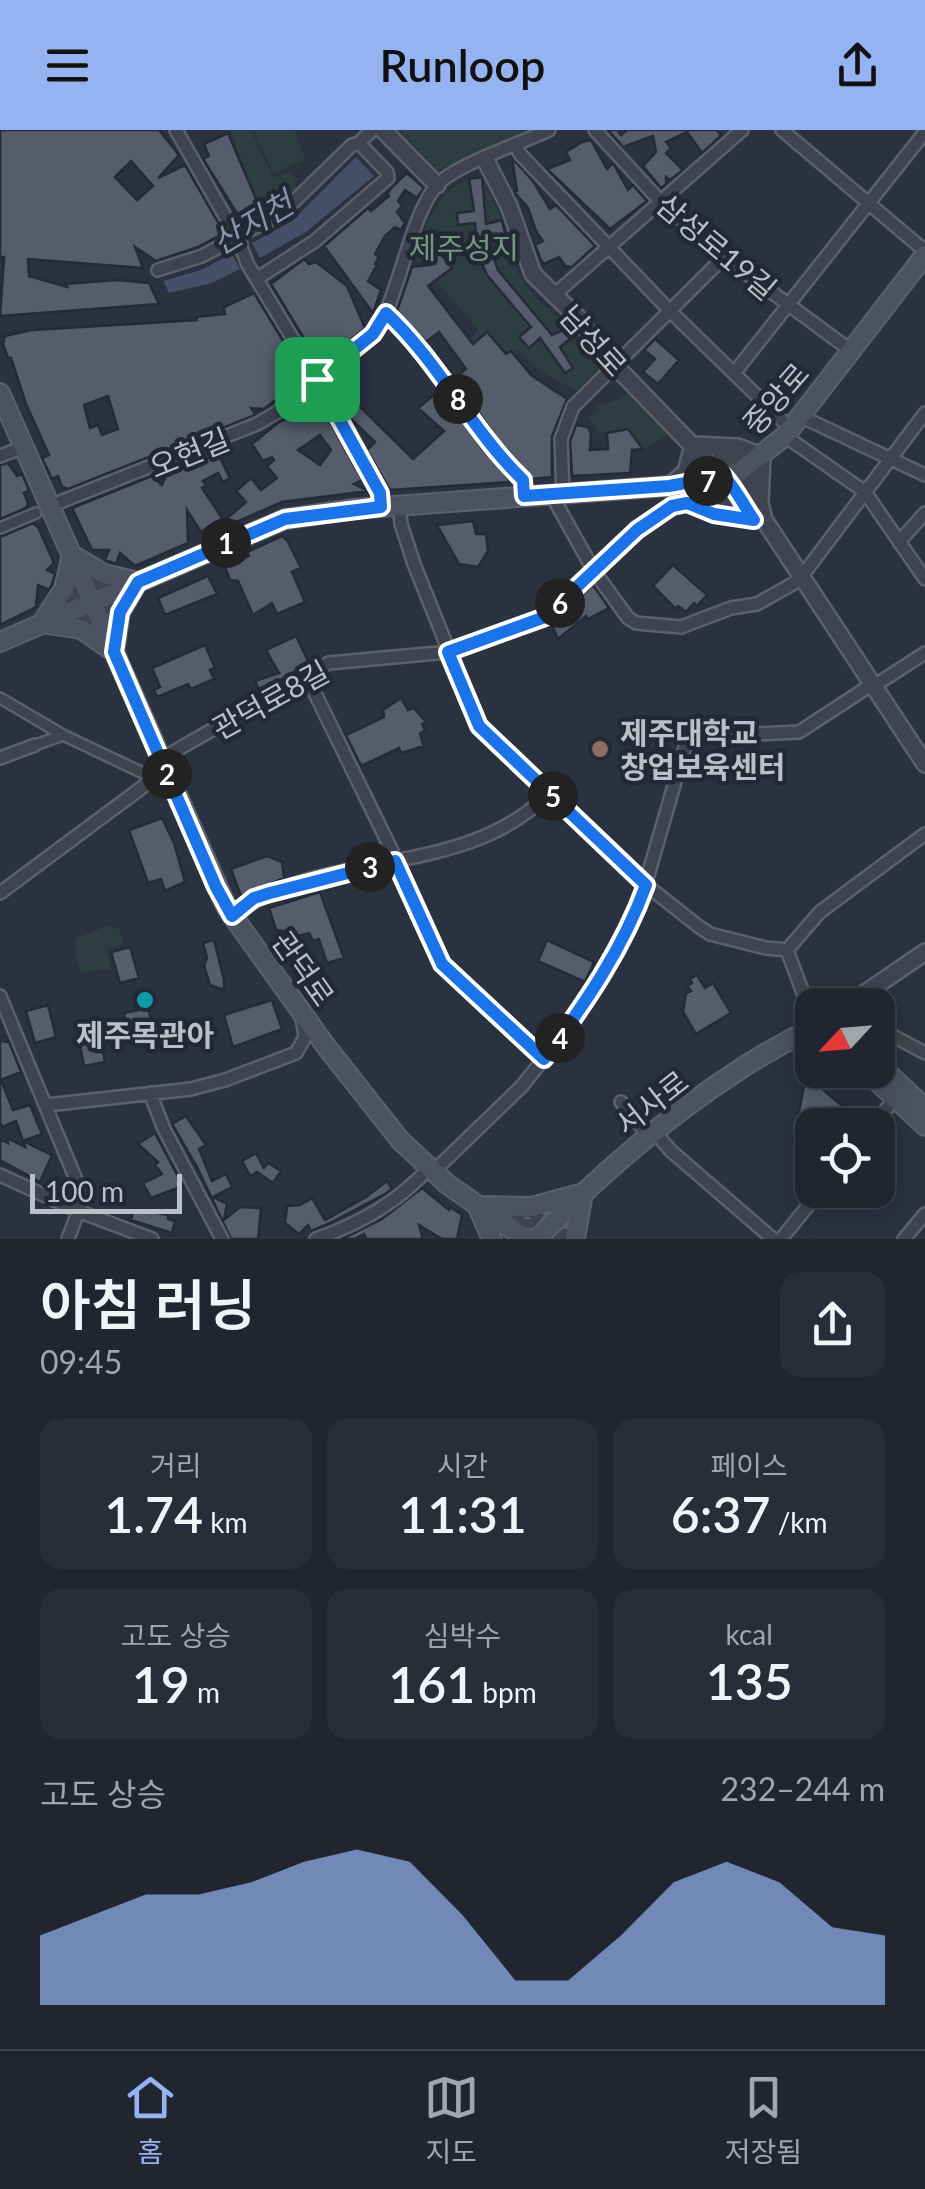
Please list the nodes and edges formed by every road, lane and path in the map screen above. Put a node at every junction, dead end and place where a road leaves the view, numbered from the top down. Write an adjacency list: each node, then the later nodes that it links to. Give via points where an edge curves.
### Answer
1 (176, 130): 15 (street)
2 (372, 130): 9 (street)
3 (383, 130): 12 (street)
4 (549, 130): 10 (street)
5 (595, 130): 13 (street, 삼성로19길)
6 (742, 130): 13 (street)
7 (782, 130): 14 (street)
8 (925, 132): 14 (street)
9 (362, 145): 15 (street, via 352,145); 19 (street, via 387,172 385,182 315,241)
10 (516, 146): 11 (street); 16 (street)
11 (486, 159): 12 (street); 21 (street, 남성로, via 530,268)
12 (437, 185): 24 (street, 오현길)
13 (660, 201): 16 (street); 18 (street, 삼성로19길)
14 (869, 204): 17 (street); 22 (street)
15 (240, 245): 19 (street); 20 (street)
16 (610, 246): 21 (street); 23 (street)
17 (925, 253): 25 (main road, 중앙로)
18 (724, 257): 22 (street, 삼성로19길); 23 (street)
19 (253, 269): 28 (street)
20 (158, 270)
21 (553, 296): 26 (street, 남성로)
22 (789, 306): 25 (street, 삼성로19길); 27 (street)
23 (670, 311): 26 (street); 27 (street)
24 (386, 313): 28 (street, 오현길, via 373,334); 42 (street, via 523,480)
25 (850, 350): 31 (main road, 중앙로)
26 (615, 366): 32 (street, 남성로); 41 (street, via 579,399 563,427)
27 (735, 372): 31 (street)
28 (317, 379): 43 (street); 44 (street, 오현길, via 266,420)
29 (0, 393): 33 (main road, 관덕로)
30 (925, 413): 36 (street)
31 (792, 427): 35 (main road, 중앙로); 36 (street); 40 (street)
32 (693, 444): 35 (street); 37 (street, 남성로); 39 (street, via 686,472)
33 (24, 446): 34 (street); 44 (main road, 관덕로)
34 (0, 456)
35 (762, 456): 37 (main road, 중앙로, via 740,472); 46 (street, via 760,504)
36 (890, 458): 38 (street); 40 (street)
37 (724, 469): 39 (main road, 중앙로); 46 (street, 남성로, via 751,500)
38 (925, 475)
39 (669, 486): 41 (main road, 중앙로); 46 (street)
40 (865, 492): 48 (street); 51 (street)
41 (560, 494): 42 (main road, 중앙로); 50 (street, via 556,503)
42 (524, 496): 43 (main road, 중앙로)
43 (390, 506): 53 (main road, 중앙로, via 285,519); 58 (street)
44 (43, 510): 47 (street); 49 (main road, 관덕로)
45 (925, 513): 48 (street)
46 (751, 517): 50 (street, 관덕로8길, via 687,503 672,506); 51 (street, 남성로)
47 (0, 528)
48 (899, 542): 52 (street)
49 (72, 555): 53 (main road, via 104,574); 54 (main road, 관덕로); 55 (main road, via 64,590)
50 (594, 572): 51 (street, via 628,618 682,628 753,606); 58 (street, 관덕로8길, via 545,617)
51 (799, 579): 61 (street, 남성로)
52 (925, 579)
53 (138, 582): 54 (main road, 중앙로); 57 (main road, via 120,612)
54 (90, 595): 55 (main road, 중앙로); 57 (main road, 관덕로)
55 (42, 623): 56 (main road, 중앙로); 57 (main road, via 80,629)
56 (0, 642)
57 (114, 652): 67 (main road, 관덕로)
58 (448, 652): 60 (street, 관덕로8길, via 330,662); 70 (street, via 477,723)
59 (925, 653): 61 (street)
60 (306, 675): 67 (street, 관덕로8길); 72 (street)
61 (870, 687): 66 (street, 남성로); 69 (street, 남성로); 73 (street, via 799,732 688,738)
62 (0, 698): 63 (street)
63 (63, 734): 64 (street); 68 (street)
64 (35, 745): 65 (street)
65 (0, 758)
66 (925, 764)
67 (164, 766): 74 (street, 관덕로8길); 75 (main road, 관덕로)
68 (143, 773)
69 (925, 780)
70 (549, 793): 72 (street, via 474,842); 73 (street)
71 (925, 834): 76 (street, via 820,912)
72 (395, 861): 75 (street, via 254,898); 85 (street, via 442,964)
73 (646, 885): 76 (street, via 710,934); 85 (street, via 596,987)
74 (0, 893)
75 (232, 916): 81 (main road, 관덕로)
76 (786, 950): 78 (street)
77 (925, 952): 79 (street)
78 (801, 988)
79 (873, 988)
80 (0, 996): 91 (street)
81 (301, 1013): 88 (street, via 304,1037 296,1052 203,1087); 96 (main road, 관덕로, via 372,1108)
82 (895, 1037): 84 (street)
83 (795, 1038): 95 (main road, 서사로)
84 (925, 1053)
85 (544, 1059): 96 (street, via 498,1112)
86 (895, 1080): 93 (main road)
87 (884, 1088): 89 (main road)
88 (150, 1093): 91 (street); 106 (street)
89 (895, 1098): 92 (street); 94 (main road)
90 (621, 1102): 95 (street)
91 (47, 1105): 101 (street, via 82,1194)
92 (887, 1108)
93 (925, 1108)
94 (925, 1126)
95 (651, 1134): 98 (main road, 서사로); 112 (street)
96 (430, 1170): 99 (main road, 관덕로); 107 (street, via 389,1204)
97 (0, 1175): 101 (street)
98 (584, 1192): 99 (main road, via 531,1207); 103 (main road, 서사로); 111 (main road)
99 (476, 1206): 103 (main road, 관덕로); 108 (main road)
100 (806, 1208): 113 (street)
101 (78, 1211): 104 (street); 105 (street)
102 (925, 1214): 114 (street)
103 (531, 1234)
104 (68, 1239)
105 (152, 1239)
106 (222, 1239)
107 (316, 1239)
108 (492, 1239)
109 (558, 1239): 110 (street, via 564,1233)
110 (568, 1239)
111 (576, 1239)
112 (773, 1239)
113 (781, 1239)
114 (904, 1239)

